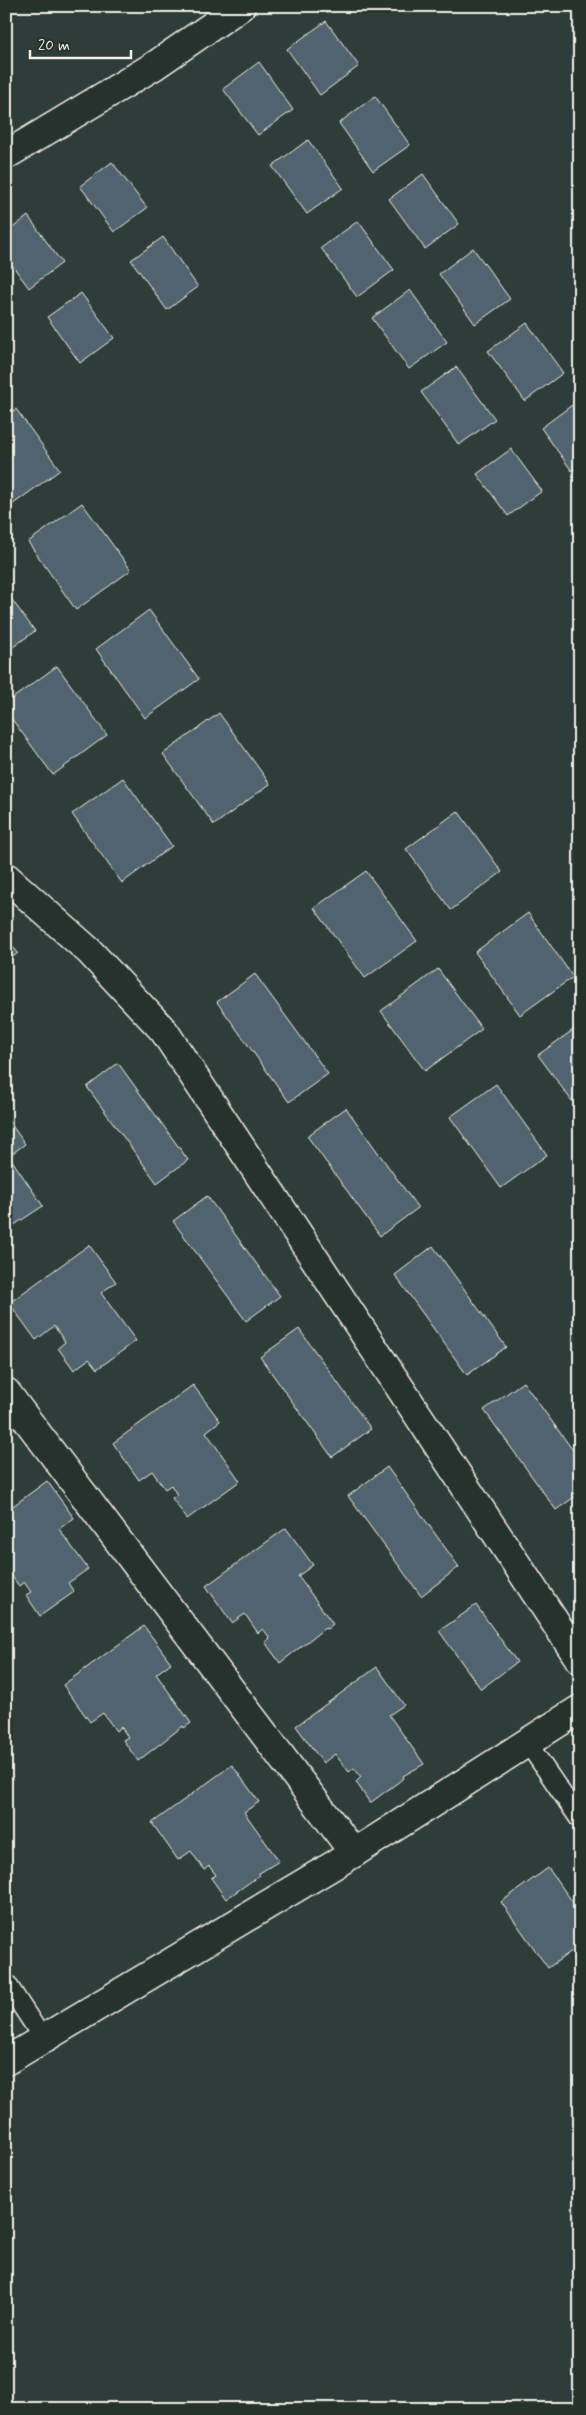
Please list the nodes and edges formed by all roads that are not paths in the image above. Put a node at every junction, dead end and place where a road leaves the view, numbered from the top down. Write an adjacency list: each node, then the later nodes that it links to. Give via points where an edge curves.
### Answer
1 (241, 6): 2 (street, via 154,66)
2 (6, 155)
3 (6, 877): 5 (street, via 89,951 164,1031)
4 (6, 1392): 9 (street)
5 (580, 1660)
6 (580, 1709): 7 (street)
7 (527, 1742): 8 (lane); 9 (street)
8 (580, 1820)
9 (354, 1853): 11 (street)
10 (6, 1982): 11 (lane)
11 (43, 2039): 12 (street)
12 (6, 2061)

